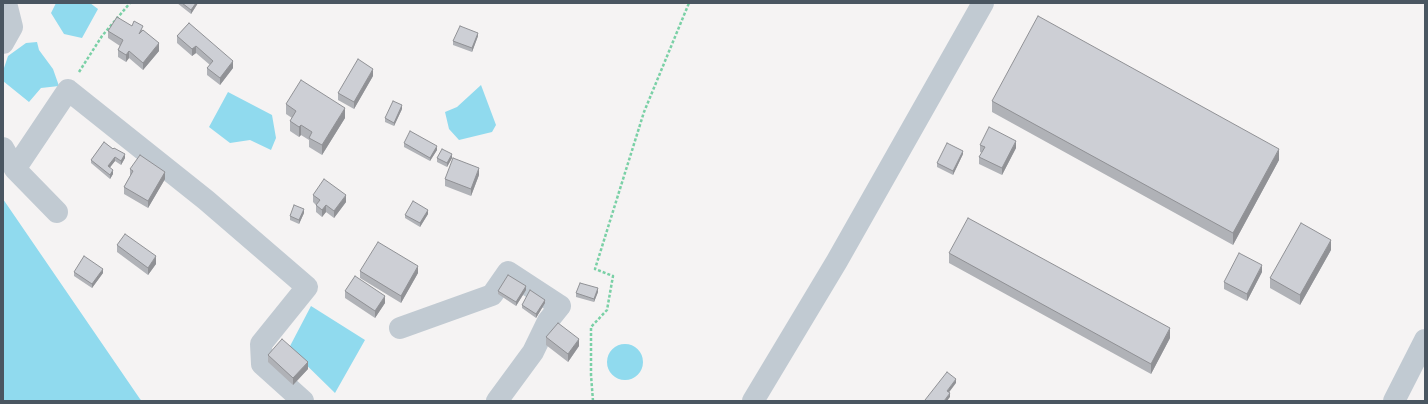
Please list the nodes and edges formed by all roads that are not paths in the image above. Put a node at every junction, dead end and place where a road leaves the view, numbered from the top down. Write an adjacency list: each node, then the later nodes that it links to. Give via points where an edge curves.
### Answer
1 (6, 3): 3 (street, via 12,27)
2 (983, 3): 11 (street, via 837,261)
3 (3, 43)
4 (3, 148): 5 (street)
5 (15, 170): 6 (street); 9 (street, via 68,90 206,200 307,287 261,344 262,364)
6 (58, 212)
7 (400, 328): 10 (street, via 492,295 508,272 560,306 548,321 533,352)
8 (1425, 340): 12 (street)
9 (303, 401)
10 (497, 401)
11 (753, 401)
12 (1394, 401)

